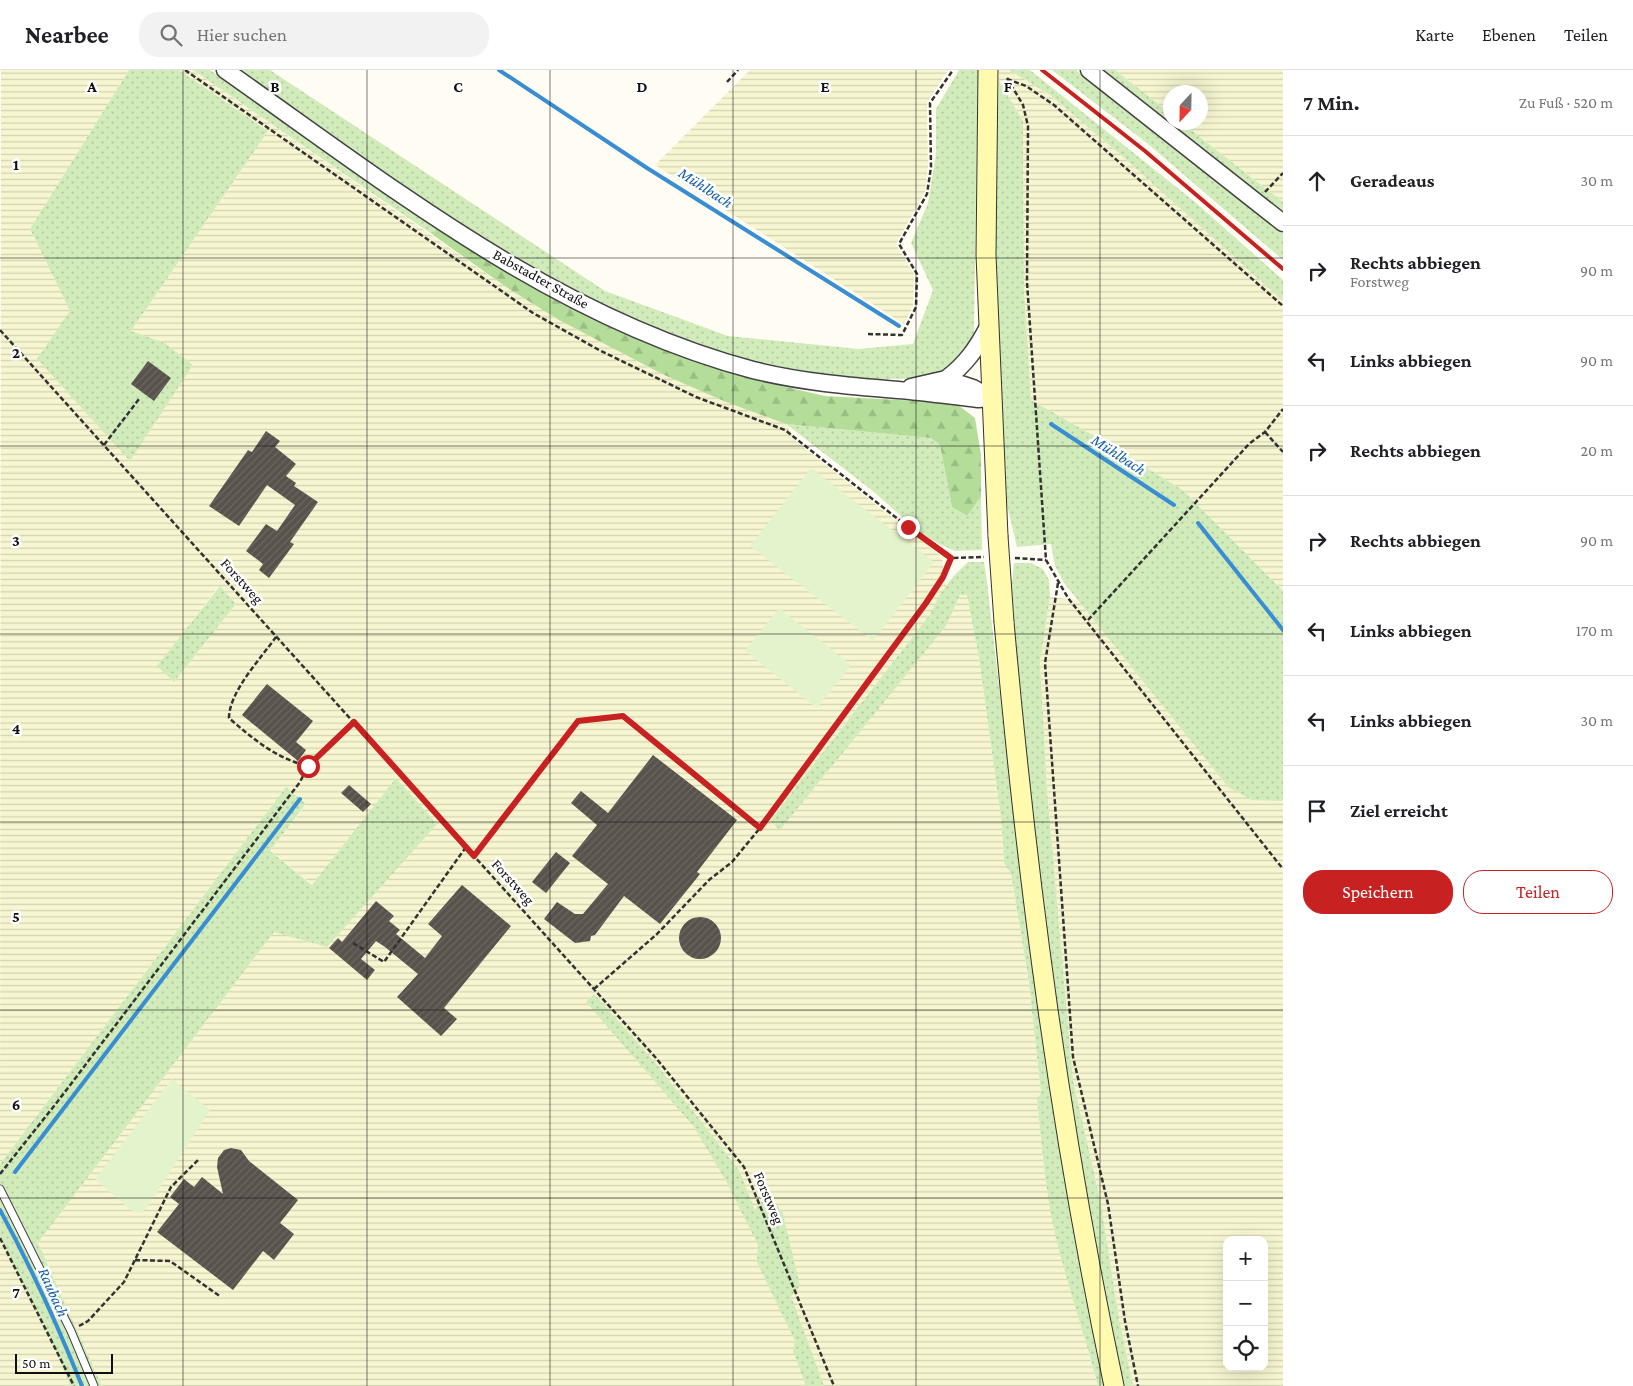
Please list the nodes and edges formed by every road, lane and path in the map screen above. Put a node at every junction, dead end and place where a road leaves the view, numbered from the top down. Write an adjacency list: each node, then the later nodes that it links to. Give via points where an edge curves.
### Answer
1 (185, 70): 24 (path, via 533,314 696,397 785,430)
2 (224, 70): 16 (street, Babstadter Straße, via 483,248 608,316 694,352 754,370 825,384)
3 (738, 70): 7 (path)
4 (953, 70): 14 (path, via 930,103 932,167 927,194 899,244 917,274 916,308 902,335)
5 (988, 70): 12 (main road)
6 (1090, 70): 9 (street)
7 (726, 82)
8 (1283, 173): 9 (path)
9 (1258, 201): 10 (street)
10 (1283, 223)
11 (1283, 306): 25 (path, via 1054,105 1026,86 1007,78 1023,105 1028,126 1027,282 1043,547)
12 (988, 327): 15 (street, Babstadter Straße, via 964,365); 17 (main road)
13 (0, 330): 21 (path, Forstweg)
14 (868, 334)
15 (946, 379): 16 (street, Babstadter Straße); 17 (street)
16 (899, 390): 17 (street, Babstadter Straße)
17 (991, 398): 46 (main road, bridge, via 1004,622 1038,948 1064,1122)
18 (139, 400): 21 (path)
19 (1283, 409): 20 (path)
20 (1265, 432): 22 (path); 26 (path, via 1249,444)
21 (104, 445): 27 (path, Forstweg)
22 (1283, 452)
23 (972, 556): 24 (path)
24 (951, 558): 30 (path, via 926,603)
25 (1058, 582): 26 (path); 47 (path, via 1045,663 1073,1057 1108,1204)
26 (1088, 620): 33 (path)
27 (277, 636): 28 (path, Forstweg); 29 (path, via 229,706 229,718 256,742 292,763)
28 (354, 722): 29 (path); 31 (path, Forstweg)
29 (308, 766): 37 (path, via 300,782)
30 (760, 828): 32 (path, via 623,716 599,718 578,721); 35 (path, via 732,862)
31 (466, 847): 32 (path, Forstweg); 34 (path, via 384,962)
32 (474, 856): 35 (path, Forstweg)
33 (1283, 869)
34 (353, 943)
35 (594, 989): 45 (path, Forstweg, via 656,1058 744,1167)
36 (199, 1160): 40 (path, via 171,1187)
37 (0, 1174)
38 (0, 1189): 42 (lane)
39 (0, 1238): 43 (path)
40 (135, 1260): 41 (path, via 170,1261); 42 (path, via 124,1282 88,1321)
41 (221, 1297)
42 (71, 1331): 44 (lane)
43 (74, 1386)
44 (94, 1386)
45 (834, 1386)
46 (1114, 1386)
47 (1138, 1386)

